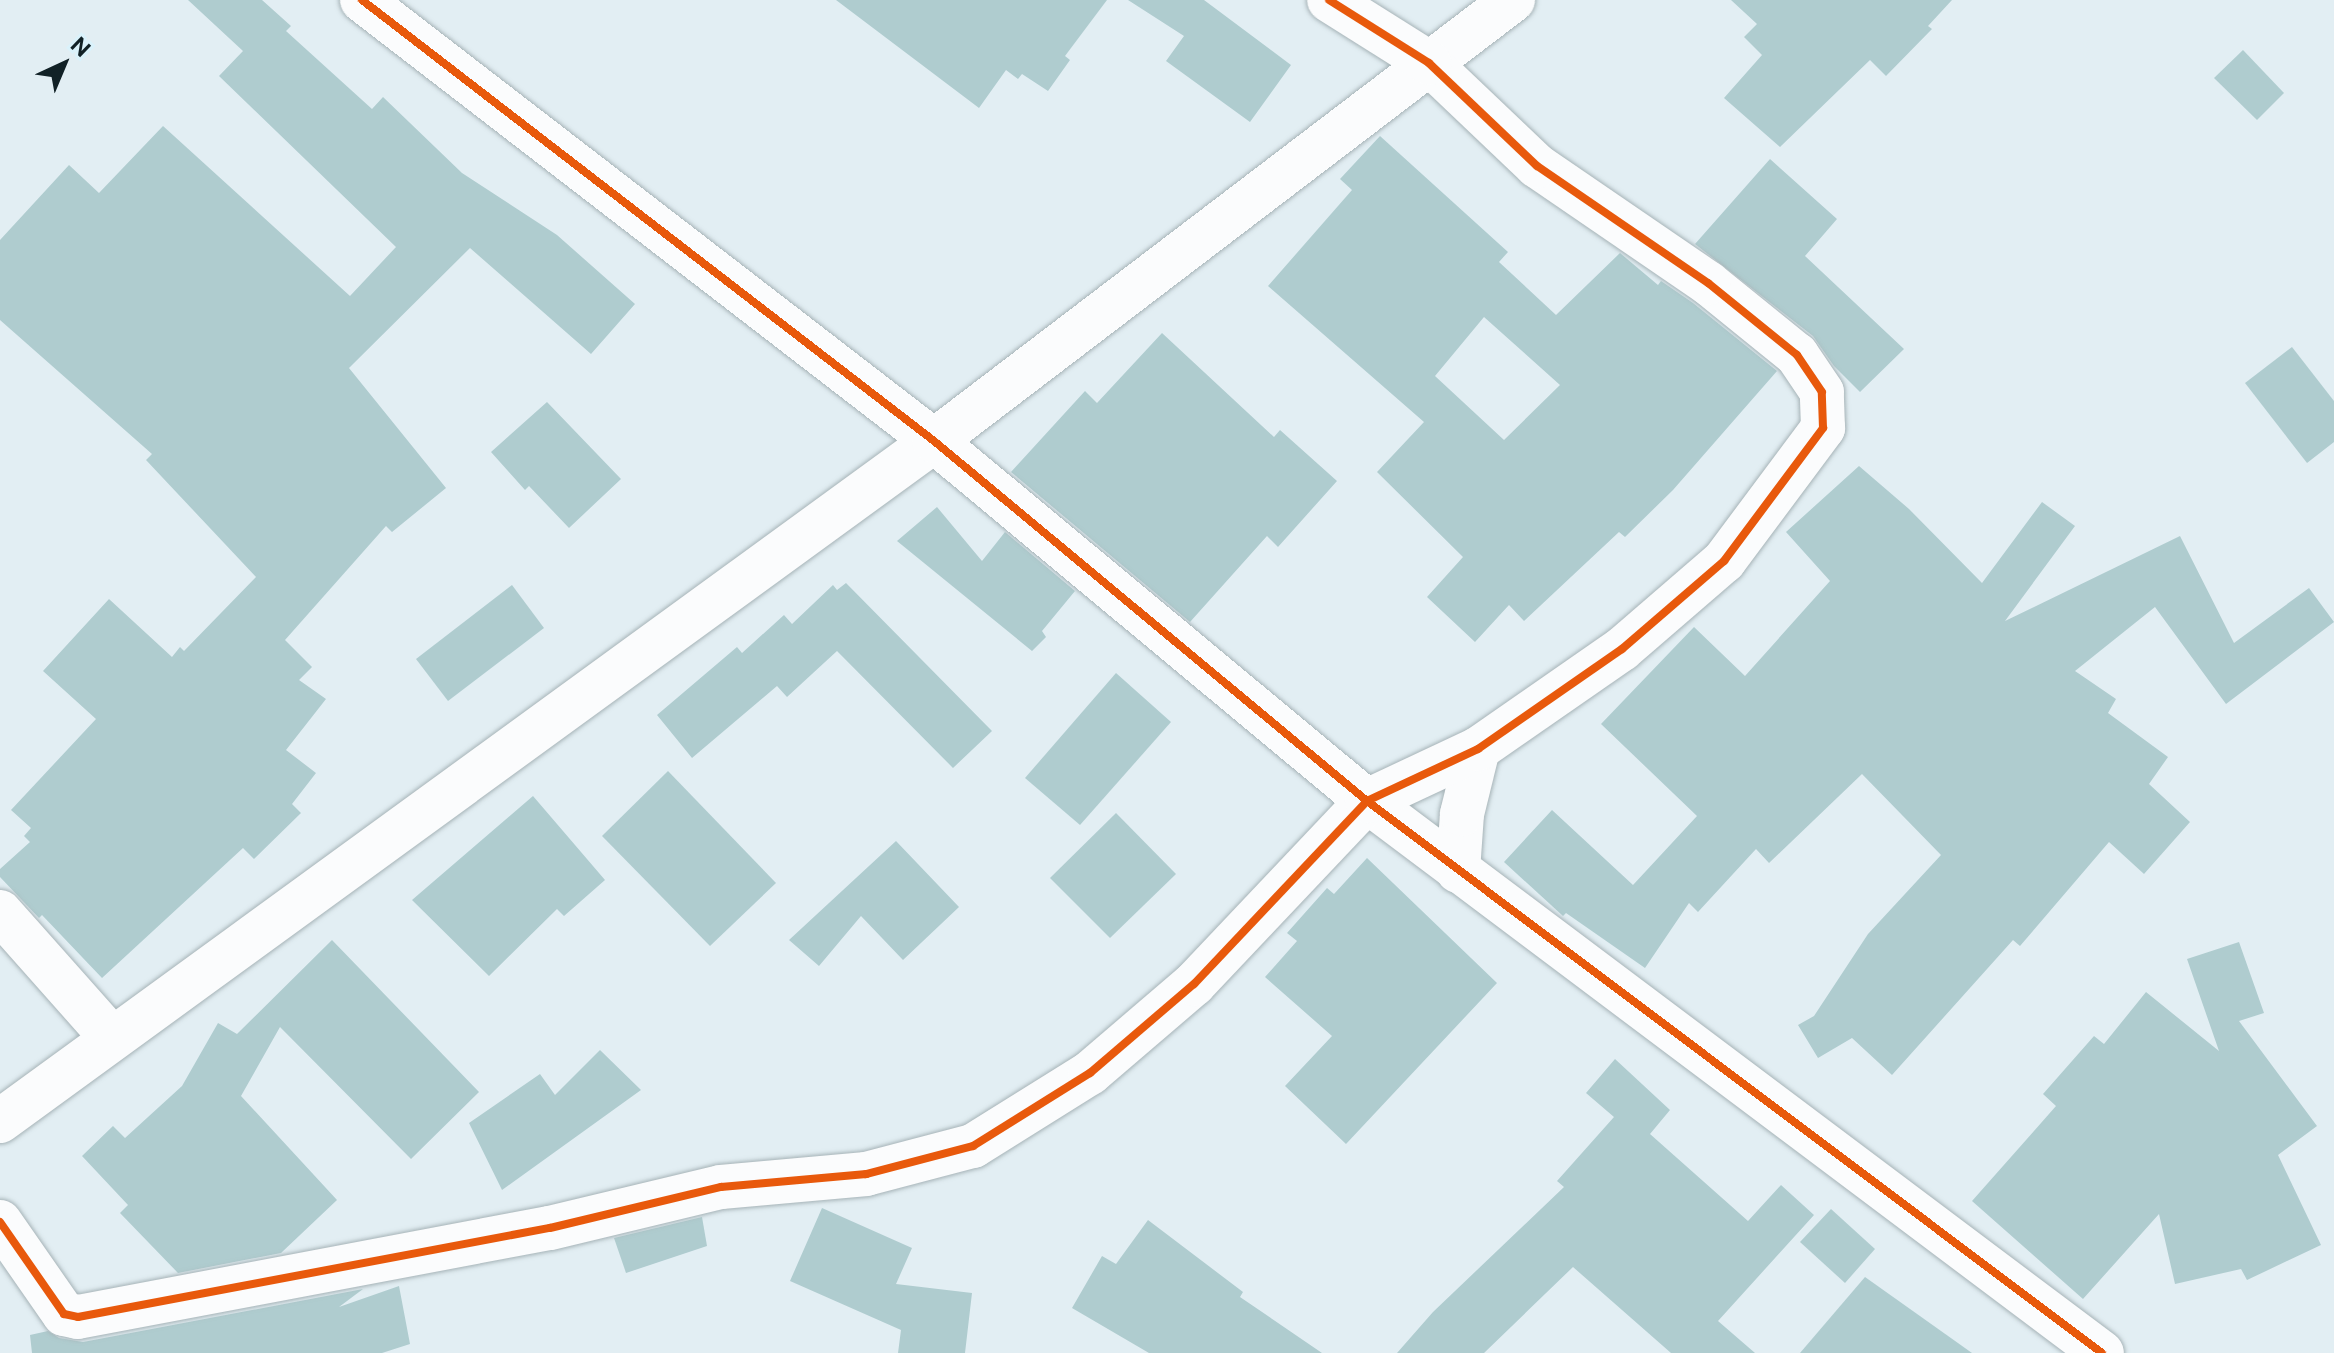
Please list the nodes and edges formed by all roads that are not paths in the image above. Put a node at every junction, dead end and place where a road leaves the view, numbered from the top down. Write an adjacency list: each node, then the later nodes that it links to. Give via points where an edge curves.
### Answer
1 (362, 0): 5 (street)
2 (1329, 0): 4 (street)
3 (1513, 0): 4 (street)
4 (1429, 63): 5 (street); 6 (street, via 1537,166 1708,283 1797,355 1822,392 1823,428 1724,561 1622,649)
5 (934, 441): 7 (street); 10 (street)
6 (1478, 749): 7 (street); 8 (street, via 1462,814)
7 (1367, 801): 8 (street); 12 (street, via 1194,984 1090,1073 973,1146 866,1174 721,1187 550,1228 78,1317 64,1314)
8 (1458, 871): 13 (street)
9 (0, 912): 10 (street)
10 (112, 1038): 11 (street)
11 (0, 1121)
12 (0, 1222)
13 (2102, 1353)

